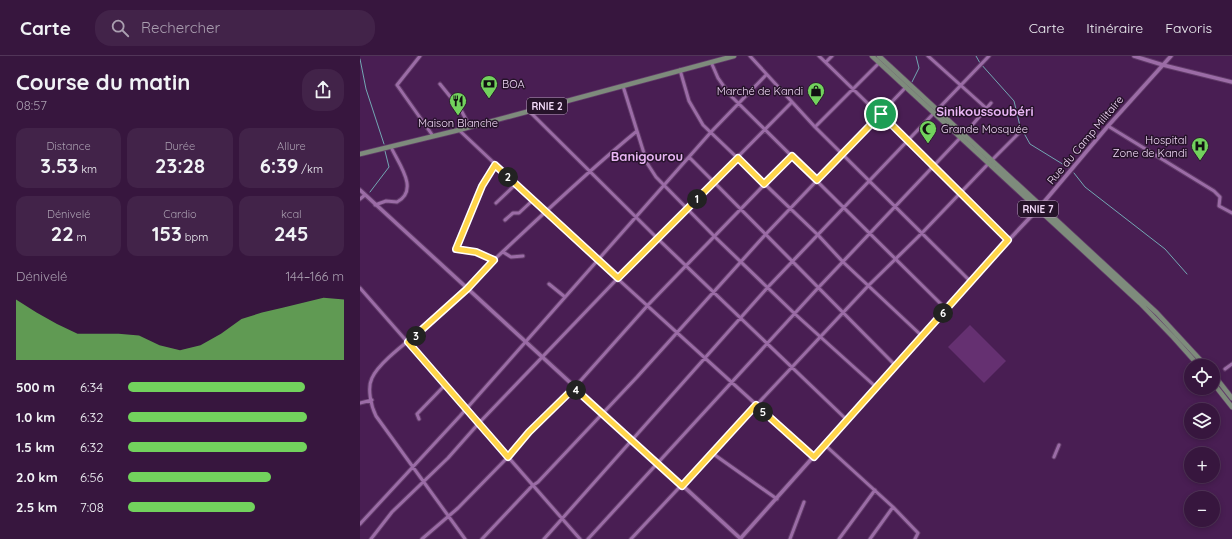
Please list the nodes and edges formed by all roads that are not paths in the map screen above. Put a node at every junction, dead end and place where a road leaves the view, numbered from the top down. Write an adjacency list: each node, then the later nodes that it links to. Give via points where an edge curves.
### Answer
1 (420, 56): 41 (street, via 397,85)
2 (733, 56): 12 (main road, RNIE 2)
3 (750, 56): 17 (street)
4 (819, 56): 13 (street)
5 (832, 56): 13 (street)
6 (872, 56): 14 (main road, RNIE 7)
7 (879, 56): 28 (main road, RNIE 7)
8 (928, 56): 20 (street)
9 (989, 56): 20 (street)
10 (1134, 56): 15 (street)
11 (1171, 56): 15 (street, Rue du Camp Militaire)
12 (711, 62): 16 (main road, RNIE 2); 26 (street, via 722,86)
13 (826, 62): 23 (street)
14 (879, 63): 22 (main road, RNIE 7); 23 (street)
15 (1163, 66): 18 (street); 32 (street, Rue du Camp Militaire)
16 (680, 70): 21 (main road, RNIE 2); 39 (street, via 689,101)
17 (766, 75): 24 (street); 26 (street)
18 (1232, 82)
19 (440, 84): 33 (street, via 461,110)
20 (961, 85): 27 (street); 28 (street)
21 (623, 86): 29 (main road, RNIE 2); 38 (street)
22 (906, 87): 30 (main road, RNIE 7); 31 (street)
23 (853, 88): 31 (street); 34 (street)
24 (791, 102): 34 (street); 35 (street)
25 (991, 103): 27 (street)
26 (739, 104): 35 (street); 39 (street)
27 (986, 108): 37 (street)
28 (938, 109): 50 (main road, RNIE 7)
29 (529, 111): 33 (main road, RNIE 2); 54 (street)
30 (934, 113): 42 (main road, RNIE 7); 43 (street)
31 (881, 114): 43 (street); 46 (street)
32 (1108, 126): 70 (street, Rue du Camp Militaire); 75 (street, via 1214,191 1220,197 1219,206)
33 (470, 127): 36 (main road, RNIE 2)
34 (815, 127): 46 (street)
35 (766, 129): 47 (street); 49 (street)
36 (459, 130): 41 (main road, RNIE 2); 52 (street)
37 (968, 130)
38 (637, 131): 54 (street); 60 (street, via 649,168)
39 (711, 132): 48 (street); 49 (street)
40 (1019, 133): 50 (street)
41 (433, 136): 44 (main road, RNIE 2)
42 (960, 138): 51 (main road, RNIE 7); 53 (street)
43 (907, 141): 53 (street); 56 (street)
44 (391, 147): 45 (main road, RNIE 2); 67 (street, via 404,169 407,192 396,202 386,201)
45 (360, 154)
46 (842, 155): 55 (street); 56 (street)
47 (792, 156): 55 (street); 59 (street)
48 (689, 157): 57 (street); 60 (street)
49 (738, 158): 57 (street); 59 (street)
50 (992, 159): 70 (main road, RNIE 7)
51 (988, 164): 62 (street); 70 (main road, RNIE 7)
52 (495, 165): 58 (street); 88 (street, via 482,186 456,249 476,252)
53 (933, 166): 62 (street); 69 (street)
54 (589, 170): 74 (street); 76 (street)
55 (817, 180): 68 (street); 72 (street)
56 (868, 181): 68 (street); 69 (street)
57 (713, 182): 71 (street); 73 (street)
58 (516, 184): 65 (street); 66 (street)
59 (764, 184): 72 (street); 73 (street)
60 (664, 185): 71 (street); 76 (street)
61 (360, 190): 63 (street)
62 (961, 192): 79 (street); 84 (street)
63 (365, 195): 64 (street); 67 (street)
64 (360, 199)
65 (533, 200): 74 (street); 77 (street, via 519,213 513,213)
66 (496, 203)
67 (375, 205): 101 (street)
68 (843, 206): 78 (street); 81 (street)
69 (895, 207): 78 (street); 79 (street)
70 (1040, 208): 84 (street, Rue du Camp Militaire); 117 (main road, RNIE 7, via 1140,303); 118 (main road, RNIE 7, via 1156,313)
71 (688, 209): 82 (street); 83 (street)
72 (791, 209): 80 (street); 81 (street)
73 (740, 210): 80 (street); 82 (street)
74 (544, 212): 85 (street); 89 (street)
75 (1232, 213)
76 (637, 217): 83 (street); 89 (street)
77 (505, 220)
78 (870, 233): 87 (street); 91 (street)
79 (922, 233): 87 (street); 95 (street)
80 (765, 235): 90 (street); 92 (street)
81 (818, 235): 90 (street); 91 (street)
82 (714, 237): 92 (street); 93 (street)
83 (658, 239): 93 (street); 94 (street)
84 (1008, 240): 95 (street, Rue du Camp Militaire)
85 (503, 252): 86 (street, via 511,257); 88 (street)
86 (523, 256)
87 (896, 258): 97 (street); 105 (street)
88 (494, 260): 101 (street)
89 (597, 260): 94 (street); 103 (street)
90 (792, 262): 98 (street); 100 (street)
91 (842, 262): 97 (street); 100 (street)
92 (742, 263): 98 (street); 102 (street)
93 (687, 266): 102 (street); 104 (street)
94 (618, 278): 104 (street); 115 (street)
95 (970, 281): 105 (street, Rue du Camp Militaire)
96 (549, 284): 103 (street)
97 (868, 286): 106 (street); 110 (street)
98 (768, 287): 107 (street); 108 (street)
99 (360, 288): 112 (street)
100 (818, 288): 106 (street); 107 (street)
101 (467, 289): 112 (street); 114 (street)
102 (714, 292): 108 (street); 109 (street)
103 (565, 298): 114 (street)
104 (648, 305): 109 (street); 127 (street)
105 (946, 309): 110 (street, Rue du Camp Militaire)
106 (843, 313): 111 (street); 120 (street)
107 (795, 314): 111 (street); 113 (street)
108 (740, 317): 113 (street); 116 (street)
109 (677, 332): 116 (street); 135 (street)
110 (922, 336): 120 (street, Rue du Camp Militaire)
111 (820, 338): 121 (street); 126 (street)
112 (408, 342): 125 (street); 130 (street, via 374,374 370,382)
113 (768, 342): 121 (street); 123 (street)
114 (526, 343): 115 (street); 134 (street)
115 (543, 358): 127 (street); 138 (street)
116 (705, 358): 123 (street); 139 (street)
117 (1193, 359)
118 (1199, 359)
119 (1232, 364): 122 (street)
120 (895, 365): 126 (street, Rue du Camp Militaire)
121 (793, 367): 132 (street); 137 (street)
122 (1225, 369)
123 (732, 383): 132 (street); 146 (street)
124 (1220, 383): 129 (main road)
125 (446, 384): 134 (street); 136 (street, via 417,414)
126 (876, 387): 137 (street, Rue du Camp Militaire)
127 (574, 388): 135 (street); 143 (street, via 525,436)
128 (1220, 392): 133 (main road)
129 (1232, 398)
130 (372, 400): 131 (street); 147 (street, via 376,416)
131 (360, 403)
132 (756, 405): 142 (street); 144 (street)
133 (1232, 407)
134 (466, 408): 138 (street); 147 (street)
135 (602, 413): 139 (street); 149 (street)
136 (419, 419)
137 (847, 420): 140 (street, Rue du Camp Militaire)
138 (479, 423): 143 (street); 148 (street)
139 (632, 440): 146 (street); 156 (street)
140 (825, 445): 144 (street, Rue du Camp Militaire); 151 (street)
141 (1059, 445): 145 (street)
142 (712, 452): 150 (street); 152 (street)
143 (508, 457): 149 (street); 155 (street)
144 (814, 457): 152 (street, Rue du Camp Militaire)
145 (1054, 457)
146 (658, 464): 150 (street); 165 (street)
147 (413, 467): 148 (street); 157 (street)
148 (423, 481): 155 (street); 159 (street, via 392,512)
149 (532, 486): 156 (street); 162 (street)
150 (682, 486): 166 (street); 167 (street)
151 (875, 490): 154 (street); 169 (street)
152 (777, 498): 167 (street, Rue du Camp Militaire)
153 (804, 502): 168 (street)
154 (893, 507): 158 (street); 170 (street)
155 (449, 517): 160 (street); 161 (street)
156 (562, 519): 163 (street); 164 (street)
157 (360, 524)
158 (918, 533): 171 (street); 172 (street)
159 (371, 539)
160 (422, 539)
161 (465, 539)
162 (482, 539)
163 (544, 539)
164 (580, 539)
165 (588, 539)
166 (631, 539)
167 (741, 539)
168 (790, 539)
169 (839, 539)
170 (870, 539)
171 (915, 539)
172 (920, 539)

